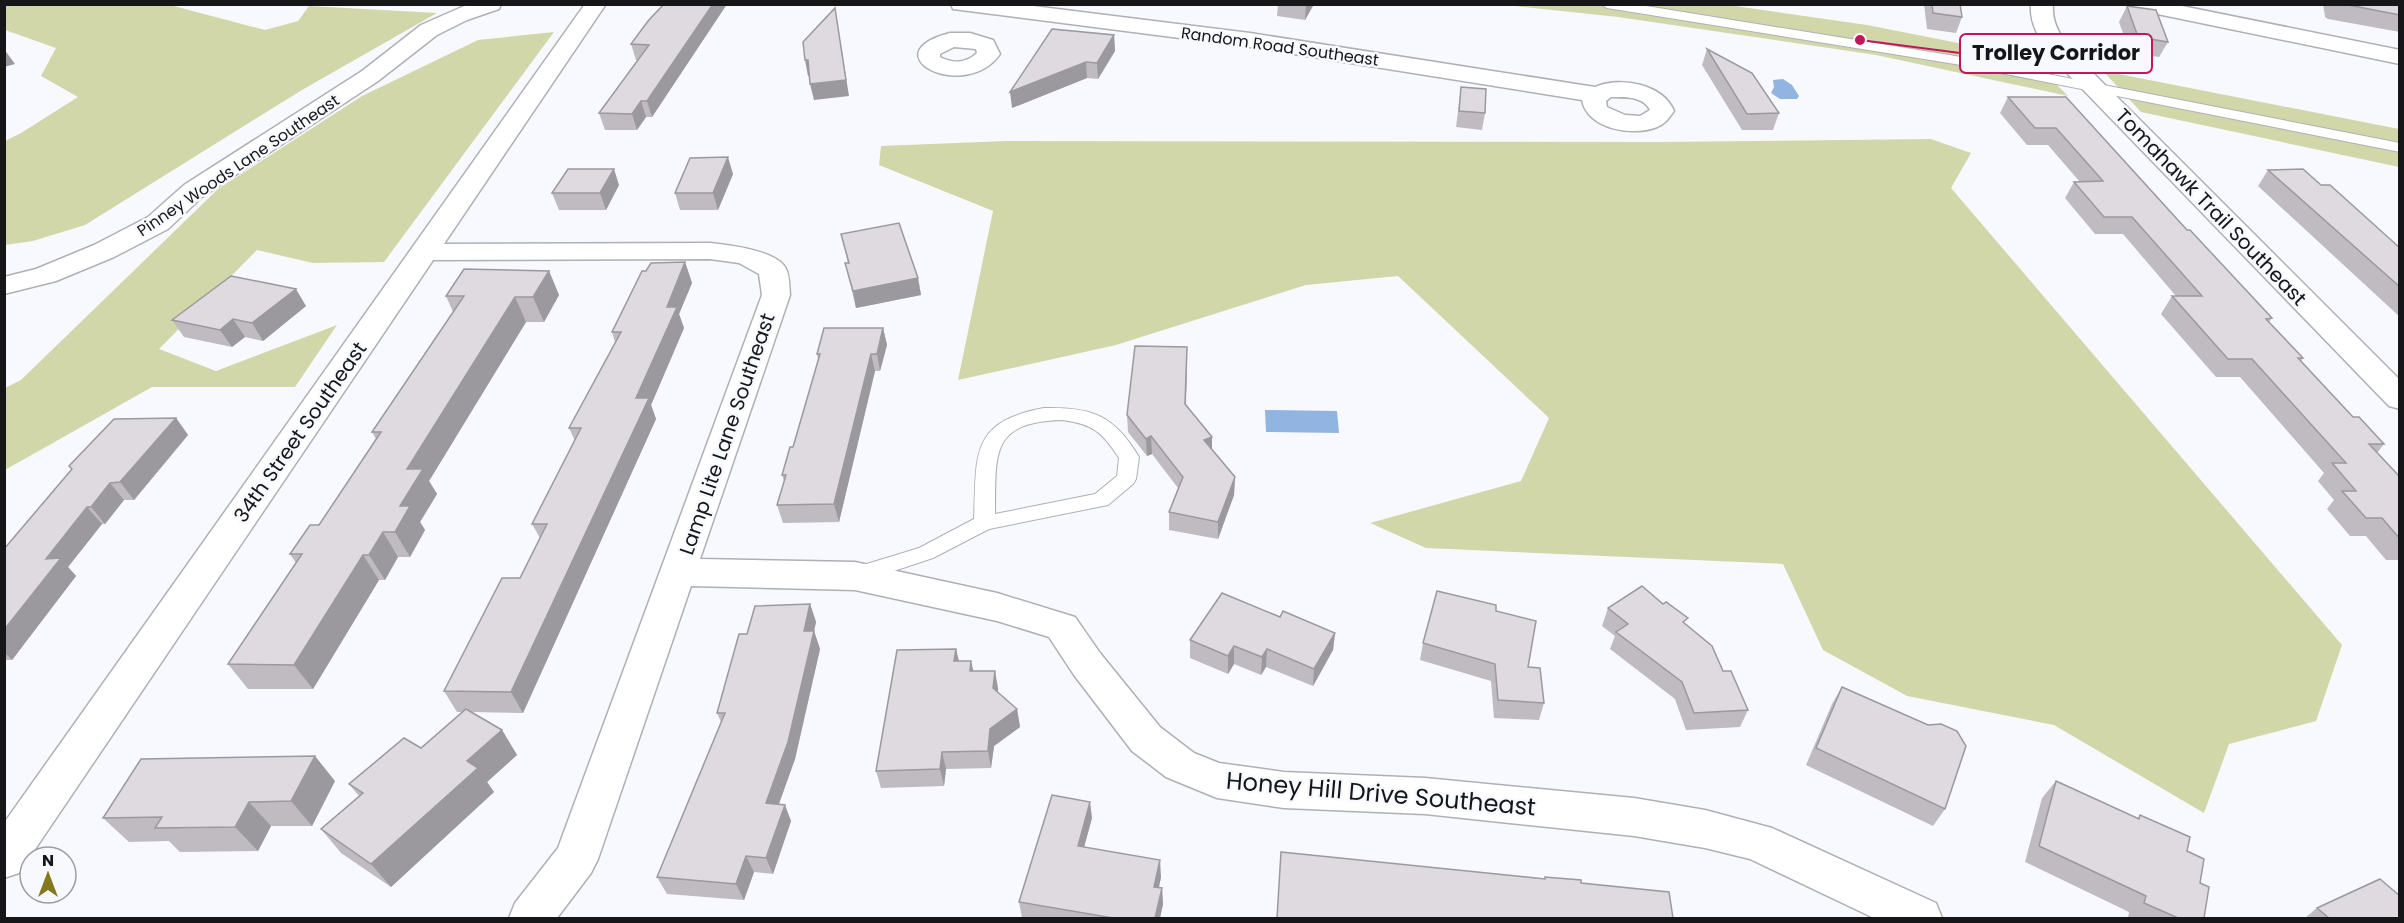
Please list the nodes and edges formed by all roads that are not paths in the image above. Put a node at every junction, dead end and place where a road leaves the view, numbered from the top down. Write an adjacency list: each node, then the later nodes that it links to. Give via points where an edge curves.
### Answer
1 (491, 4): 14 (street, Pinney Woods Lane Southeast, via 429,30 370,76 193,191 158,223 46,275)
2 (596, 4): 13 (street, 34th Street Southeast)
3 (960, 4): 7 (street, Random Road Southeast)
4 (1607, 4): 10 (lane)
5 (2042, 4): 10 (street, Tomahawk Trail Southeast, via 2040,14 2050,37)
6 (2138, 4): 9 (street)
7 (995, 8): 8 (street); 11 (street, Random Road Southeast, via 1250,40)
8 (970, 40)
9 (2400, 57)
10 (2092, 85): 12 (lane); 15 (street, Tomahawk Trail Southeast)
11 (1598, 95)
12 (2400, 148)
13 (424, 252): 17 (street, Lamp Lite Lane Southeast, via 710,251 746,256 773,270 776,295); 19 (street, 34th Street Southeast)
14 (4, 286)
15 (2400, 399)
16 (984, 524): 16 (lane, via 1101,500 1126,479 1129,458 1107,428 1079,414 1018,419 1000,430 989,446); 18 (lane, via 926,553)
17 (679, 572): 18 (street, Honey Hill Drive Southeast); 20 (street, Lamp Lite Lane Southeast, via 576,859)
18 (855, 576): 21 (street, Honey Hill Drive Southeast, via 996,607 1062,627 1146,739 1180,765 1217,780 1284,790 1425,796 1622,816 1705,829 1757,842)
19 (4, 859)
20 (531, 918)
21 (1920, 918)

